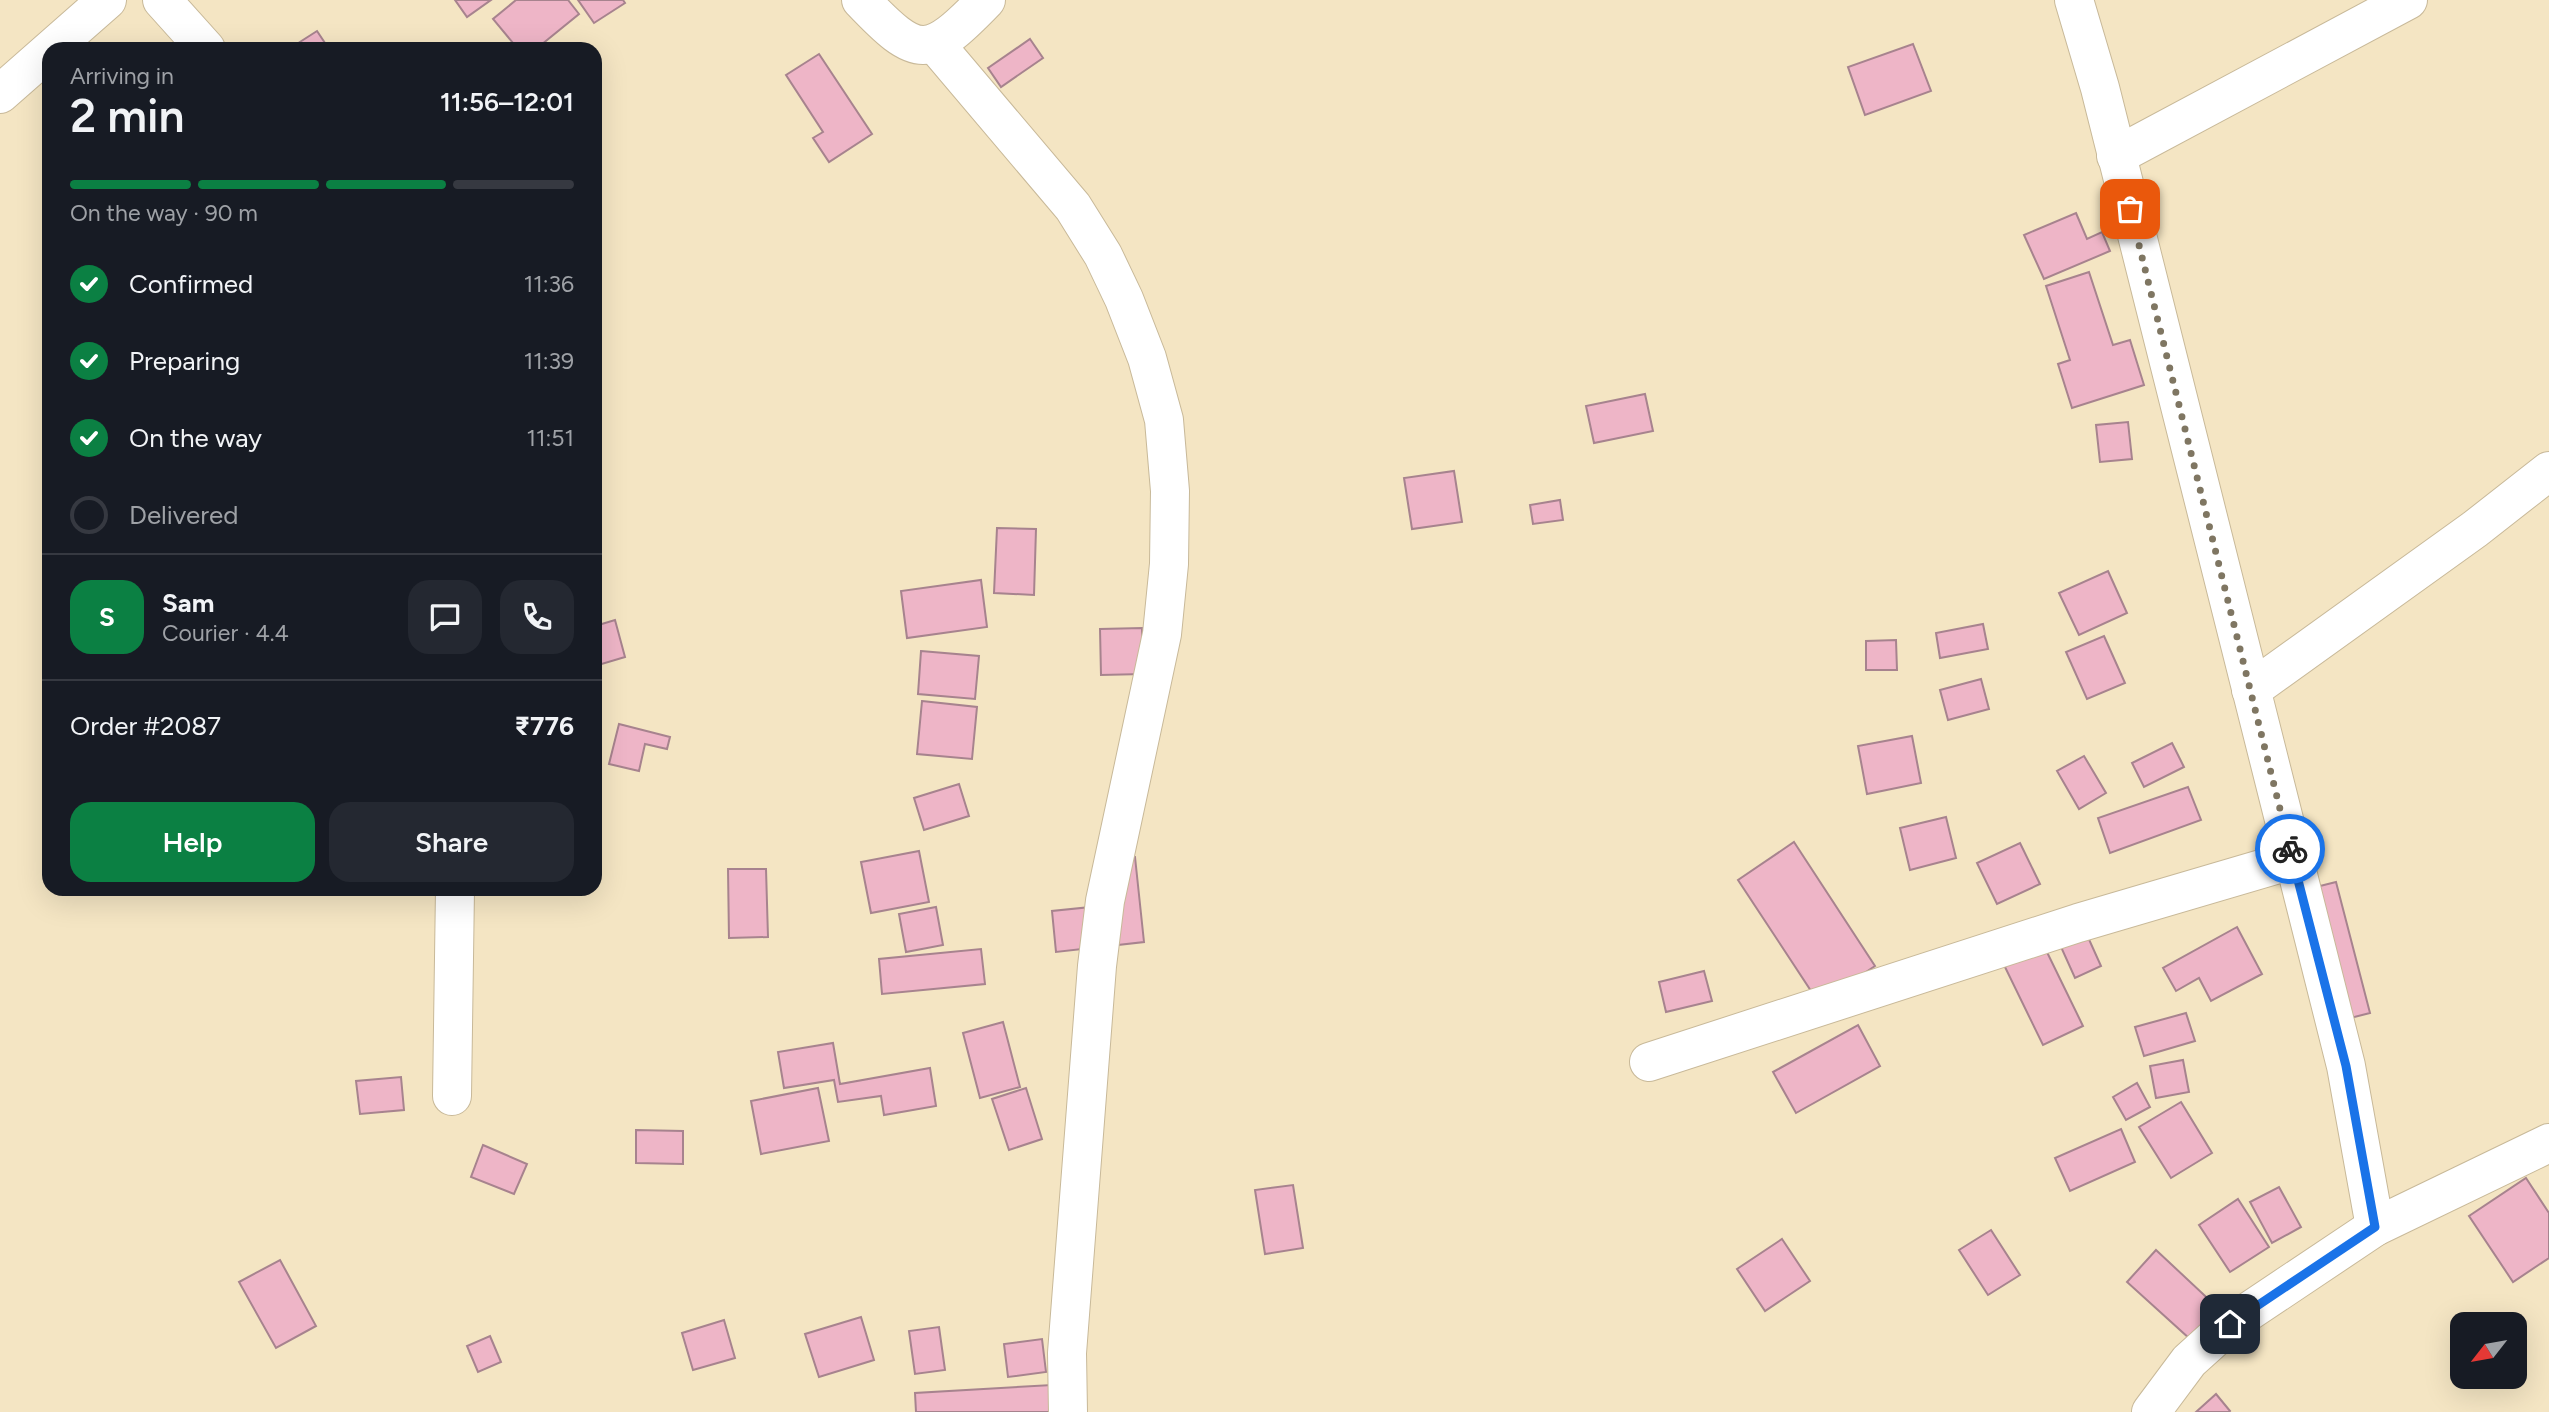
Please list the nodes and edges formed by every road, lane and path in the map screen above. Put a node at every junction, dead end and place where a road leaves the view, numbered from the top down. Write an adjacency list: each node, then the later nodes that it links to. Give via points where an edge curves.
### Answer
1 (107, 0): 7 (street)
2 (162, 0): 8 (street)
3 (861, 0): 9 (street, via 907,43)
4 (986, 0): 9 (street)
5 (2074, 0): 12 (street)
6 (2407, 0): 12 (street)
7 (59, 42)
8 (200, 42)
9 (935, 44): 21 (street, via 1073,207 1103,255 1147,358 1164,419 1170,491 1169,564 1162,634 1105,901 1067,1353)
10 (42, 56): 11 (street)
11 (0, 93)
12 (2116, 156): 14 (street)
13 (2549, 471): 14 (street)
14 (2251, 690): 15 (street)
15 (2292, 860): 17 (street, via 2078,923); 20 (street, via 2346,1066)
16 (455, 896): 18 (street)
17 (1649, 1062)
18 (452, 1096)
19 (2549, 1143): 20 (street)
20 (2375, 1227): 22 (street, via 2230,1324 2189,1361)
21 (1068, 1412)
22 (2151, 1412)

